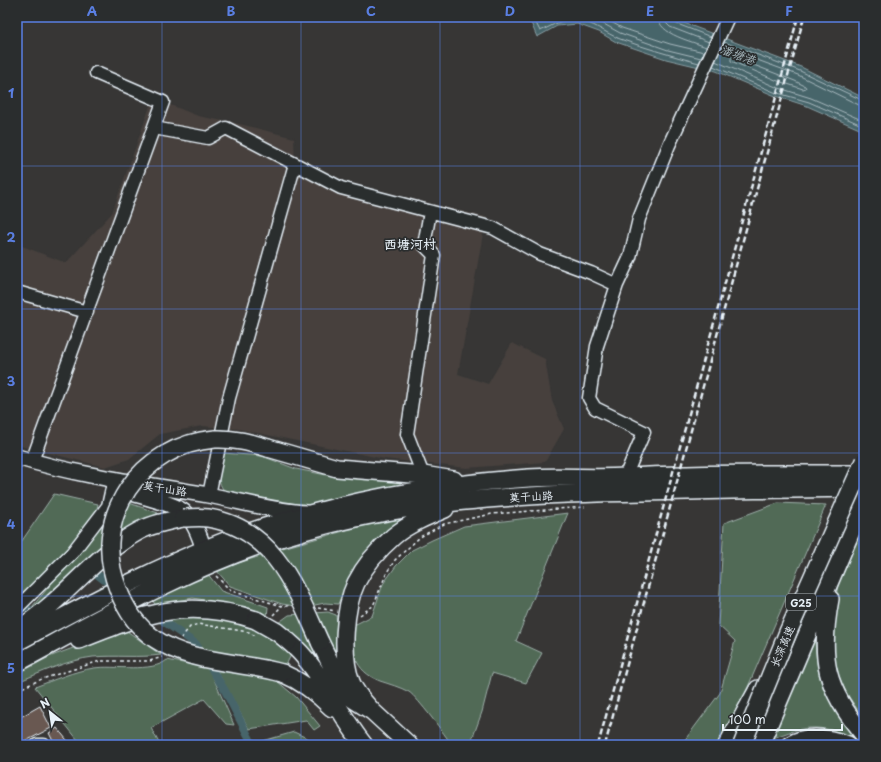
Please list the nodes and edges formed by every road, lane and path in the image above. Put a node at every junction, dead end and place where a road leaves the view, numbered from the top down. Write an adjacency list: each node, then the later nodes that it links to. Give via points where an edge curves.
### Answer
1 (728, 17): 6 (street, via 669,145 639,219 630,257)
2 (96, 73): 3 (street, via 163,102)
3 (154, 128): 4 (street, via 208,138 226,128); 8 (street)
4 (295, 164): 5 (street, via 341,188); 19 (street, via 229,398)
5 (430, 212): 6 (street, via 493,228 540,254); 14 (street, via 424,245 434,255 407,434)
6 (617, 285): 15 (street, via 597,346 589,398 595,408 644,432)
7 (17, 292): 8 (street)
8 (87, 312): 10 (street)
9 (17, 457): 10 (main road, 莫干山路)
10 (32, 461): 19 (main road, 莫干山路, via 105,478)
11 (864, 461): 34 (highway, 长深高速 / G25, bridge)
12 (17, 463): 17 (main road, 莫干山路)
13 (864, 474): 15 (highway, 莫干山路)
14 (423, 475): 16 (highway); 41 (highway, bridge, via 337,468 248,442 215,439 180,447 151,462 128,487 115,512 110,536 110,562 115,582 128,610 139,625 154,638 176,650 200,658 260,666 292,677 310,689)
15 (625, 477): 16 (highway, 莫干山路, via 530,478)
16 (474, 484): 23 (highway, 莫干山路, via 382,497)
17 (112, 488): 24 (main road, 莫干山路, via 177,507 186,514 199,535); 28 (street, via 108,506 72,553)
18 (864, 488): 20 (highway, 莫干山路, via 533,495)
19 (209, 495): 23 (main road, 莫干山路, via 290,512)
20 (464, 501): 24 (highway, 莫干山路, via 416,506 357,517); 40 (highway, via 425,517 395,535 373,556 356,583 350,602 345,642 348,672 356,692)
21 (864, 501): 25 (highway, 长深高速 / G25)
22 (587, 506): 31 (path, via 492,514 444,524 420,537 395,560 384,577 373,606)
23 (313, 514): 24 (highway, 莫干山路, via 265,527)
24 (206, 558): 26 (path, via 231,591 282,606); 30 (highway, 莫干山路, via 146,593); 36 (highway, 莫干山路, via 129,584)
25 (835, 568): 42 (highway, via 824,627 826,665 838,701); 49 (highway, 长深高速 / G25)
26 (297, 607)
27 (312, 607): 29 (path)
28 (17, 608)
29 (338, 612)
30 (117, 617): 38 (highway); 41 (highway, bridge, via 175,609 196,609 223,611 256,620 300,650)
31 (357, 617)
32 (24, 626): 40 (highway, bridge, via 55,603 121,543 140,531 176,519 207,518 240,528 260,541 275,556 292,582 344,691)
33 (190, 627): 35 (path)
34 (788, 632): 47 (highway); 48 (highway, 长深高速 / G25, bridge)
35 (181, 638)
36 (17, 642)
37 (163, 657): 39 (path, via 150,661 100,661 42,679)
38 (17, 664)
39 (17, 690)
40 (372, 711): 46 (highway)
41 (348, 725): 45 (highway)
42 (864, 735)
43 (38, 745): 44 (street)
44 (44, 745)
45 (364, 745)
46 (409, 745)
47 (727, 745)
48 (742, 745)
49 (760, 745)
50 (790, 745): 51 (highway, via 814,737)
51 (848, 745)

